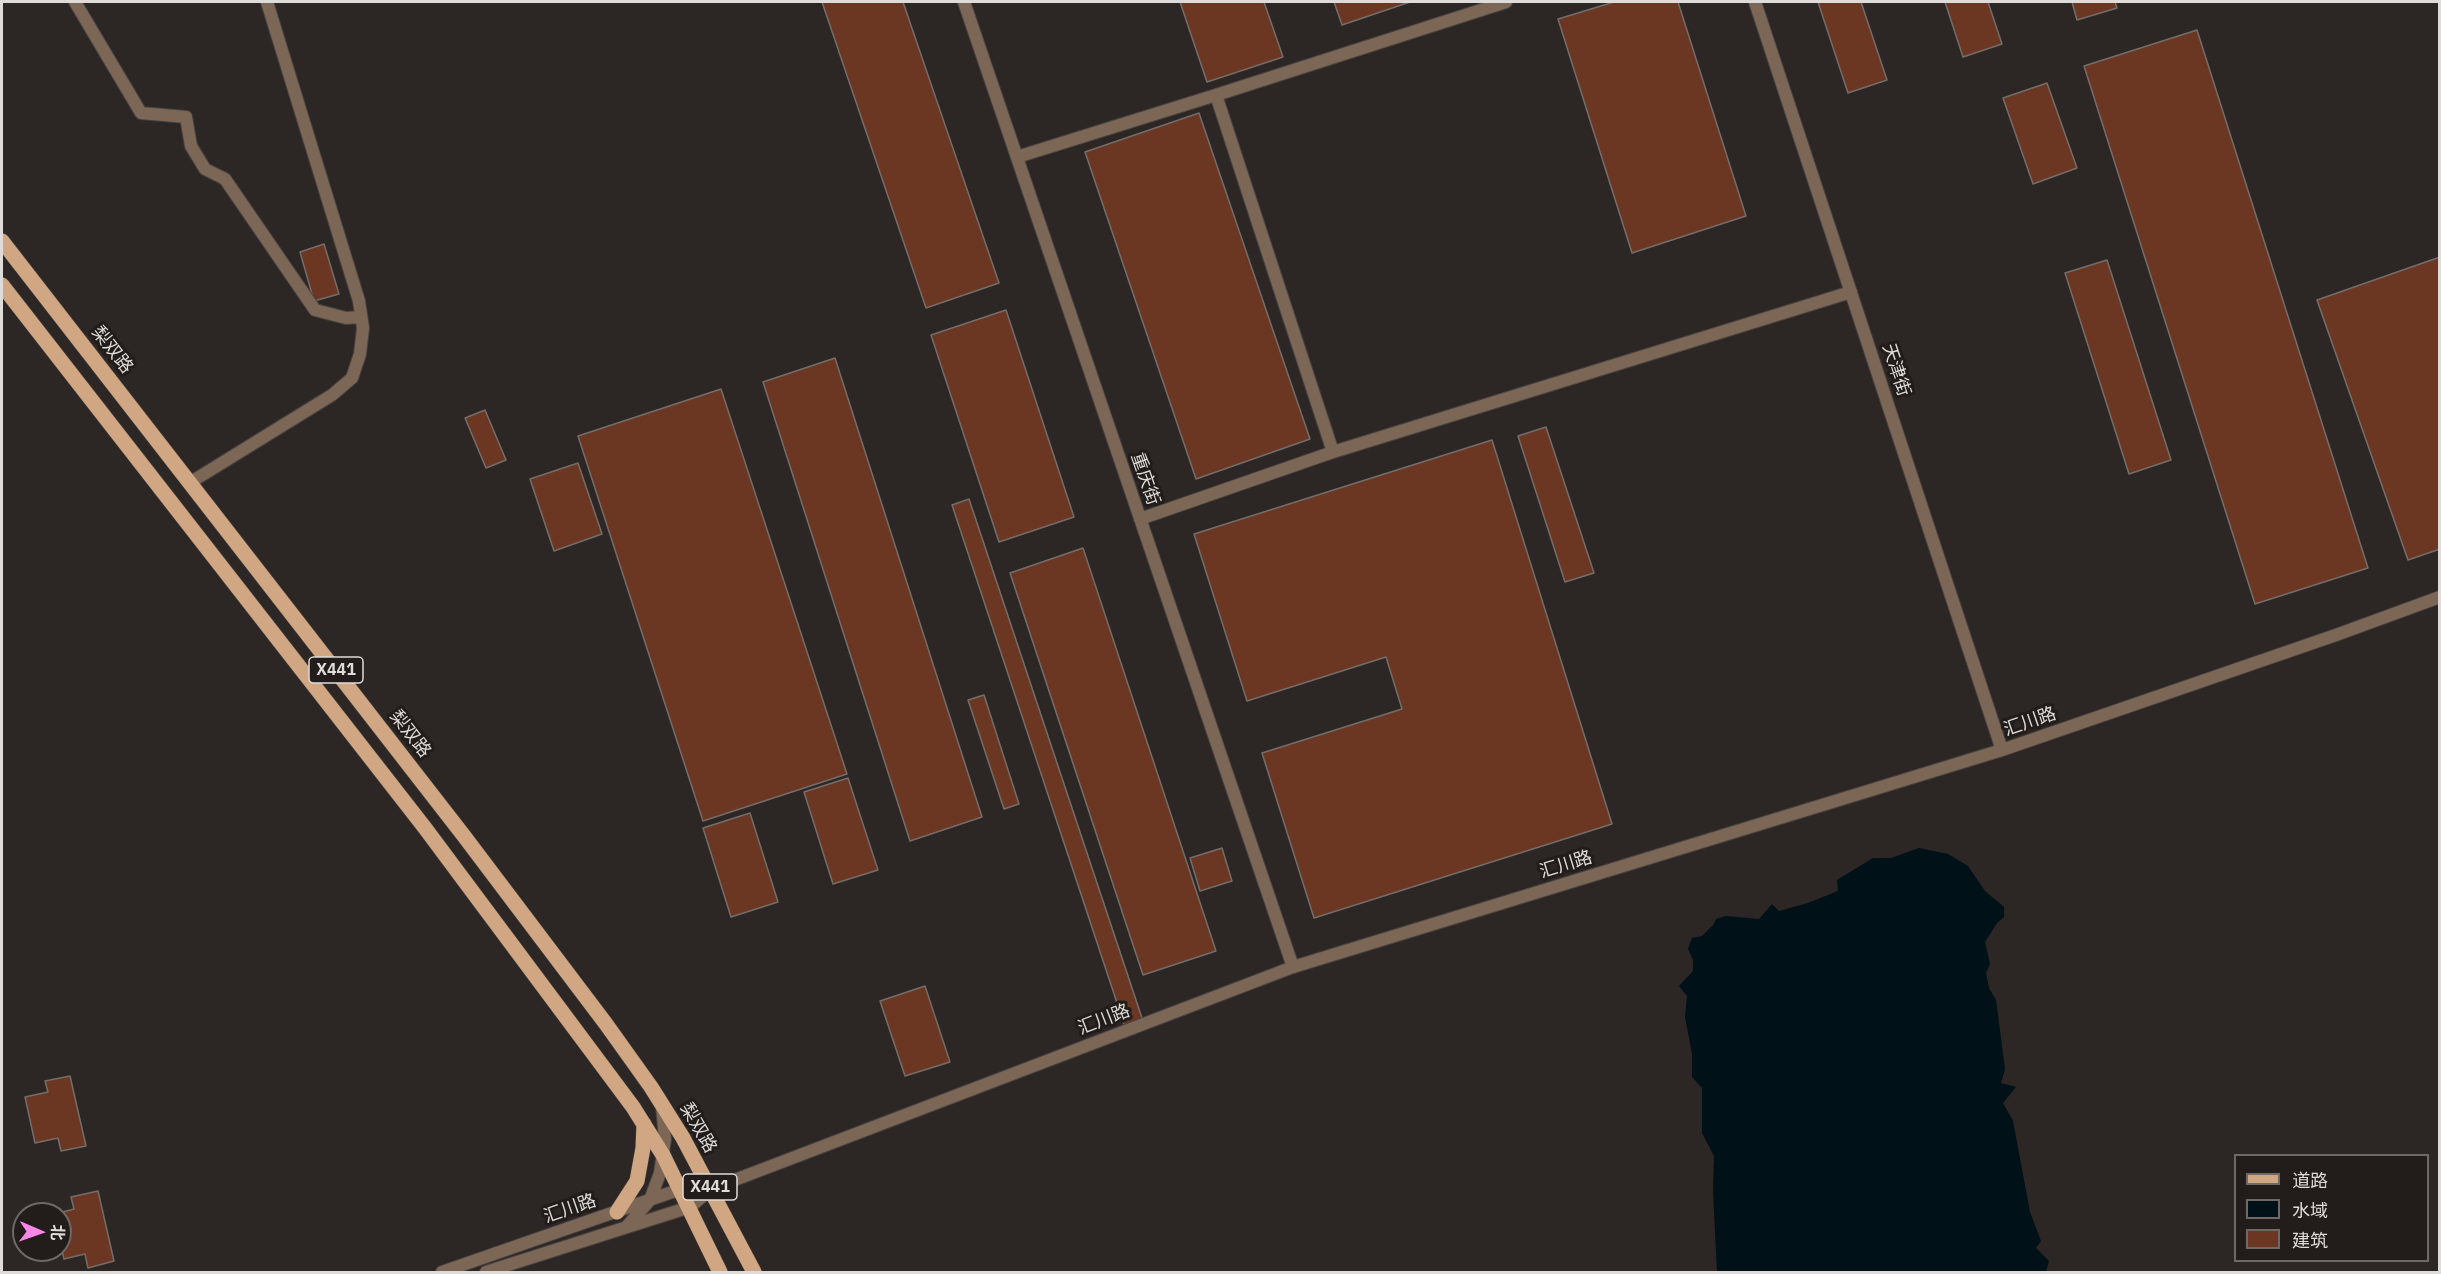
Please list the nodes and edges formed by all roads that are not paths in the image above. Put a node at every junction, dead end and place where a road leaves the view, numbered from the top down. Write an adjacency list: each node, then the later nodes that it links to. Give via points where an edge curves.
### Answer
1 (75, 2): 11 (street, via 141,112 186,117 191,146 205,169 225,179 315,310 346,318)
2 (267, 2): 11 (street)
3 (963, 2): 7 (street, 重庆街)
4 (1506, 2): 6 (street)
5 (1755, 2): 10 (street, 天津街)
6 (1216, 95): 7 (street); 12 (street)
7 (1017, 157): 14 (street, 重庆街)
8 (2, 241): 13 (main road, 梨双路 / X441)
9 (2, 285): 19 (main road, X441, via 425,828)
10 (1851, 292): 12 (street); 16 (street, 天津街)
11 (361, 317): 13 (street, via 360,354 352,378 332,395)
12 (1333, 452): 14 (street)
13 (191, 482): 18 (main road, 梨双路 / X441, via 464,836)
14 (1140, 519): 17 (street, 重庆街)
15 (2439, 597): 16 (street, 汇川路)
16 (2002, 750): 17 (street, 汇川路)
17 (1293, 967): 22 (street, 汇川路)
18 (662, 1105): 20 (street); 22 (main road, 梨双路 / X441)
19 (644, 1124): 20 (main road, X441); 25 (main road, via 637,1181)
20 (663, 1155): 21 (main road, X441); 23 (street)
21 (681, 1189): 22 (street, 汇川路); 23 (street, 汇川路); 24 (main road, X441)
22 (711, 1189): 24 (street, 汇川路); 30 (main road, 梨双路 / X441)
23 (650, 1200): 25 (street, 汇川路); 26 (street)
24 (690, 1207): 26 (street, 汇川路); 29 (main road, X441)
25 (617, 1212): 27 (street, 汇川路)
26 (625, 1227): 28 (street, 汇川路)
27 (442, 1272)
28 (486, 1272)
29 (720, 1272)
30 (754, 1272)

